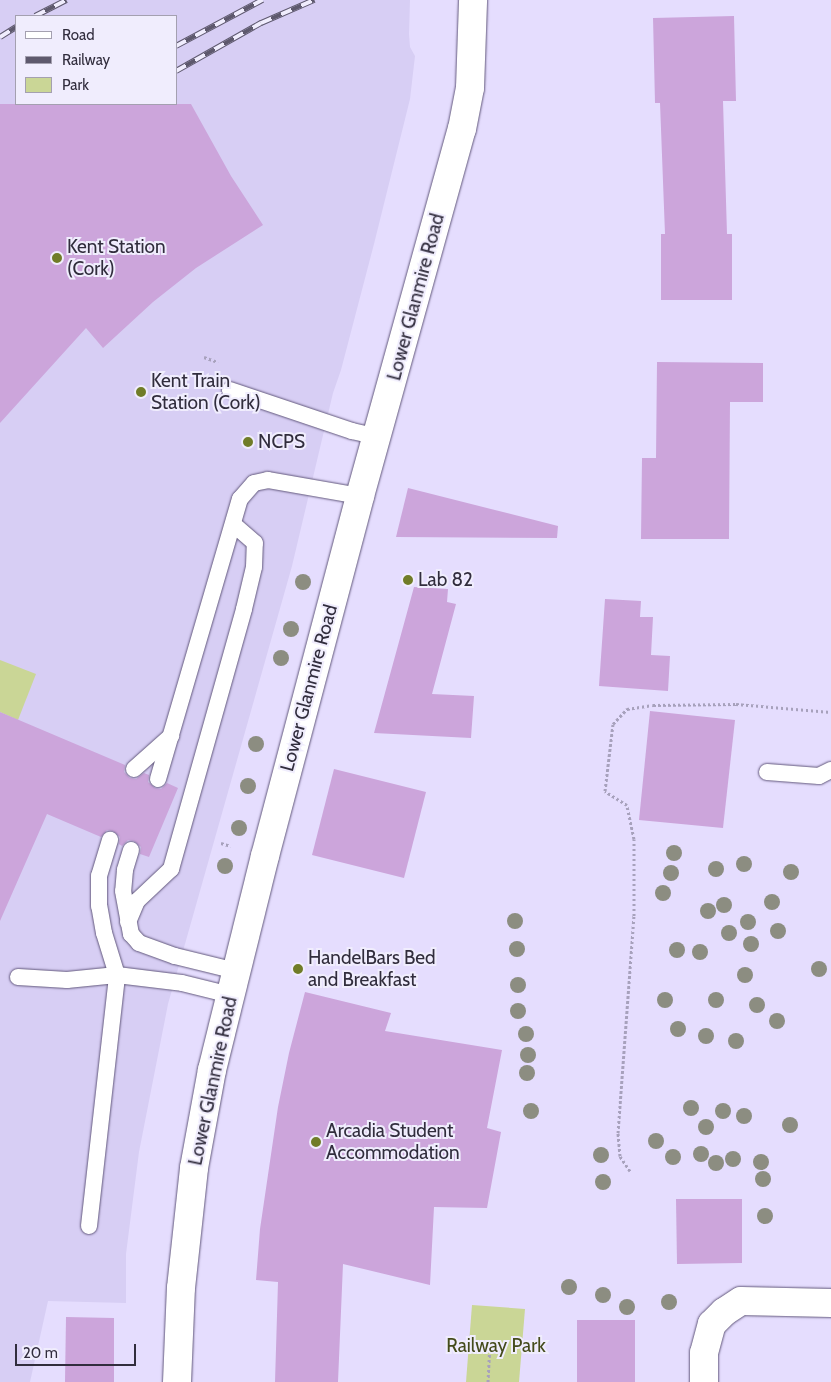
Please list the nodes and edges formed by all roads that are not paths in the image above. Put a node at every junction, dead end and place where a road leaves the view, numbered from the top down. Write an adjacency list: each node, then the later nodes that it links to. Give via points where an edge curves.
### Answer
1 (473, 0): 3 (main road, Lower Glanmire Road, via 470,88 462,129)
2 (230, 390): 3 (lane)
3 (378, 437): 4 (main road, Lower Glanmire Road)
4 (360, 496): 5 (lane, via 268,480 254,483 240,499); 16 (main road, Lower Glanmire Road)
5 (233, 524): 6 (lane); 13 (lane, via 255,543 254,566 244,609 171,870 137,901)
6 (171, 736): 7 (lane); 10 (lane)
7 (134, 769)
8 (831, 770): 9 (lane, via 819,776)
9 (767, 772)
10 (158, 779)
11 (110, 840): 14 (lane, via 99,876 98,906)
12 (131, 850): 13 (lane, via 123,891)
13 (128, 922): 16 (lane, via 131,934 139,943)
14 (117, 975): 15 (lane, via 67,980); 16 (lane, via 174,982); 17 (lane)
15 (18, 977)
16 (233, 983): 19 (main road, Lower Glanmire Road, via 212,1070 194,1168 181,1288)
17 (90, 1226)
18 (831, 1303): 20 (main road, via 741,1300 712,1324 704,1353)
19 (178, 1382)
20 (704, 1382)

